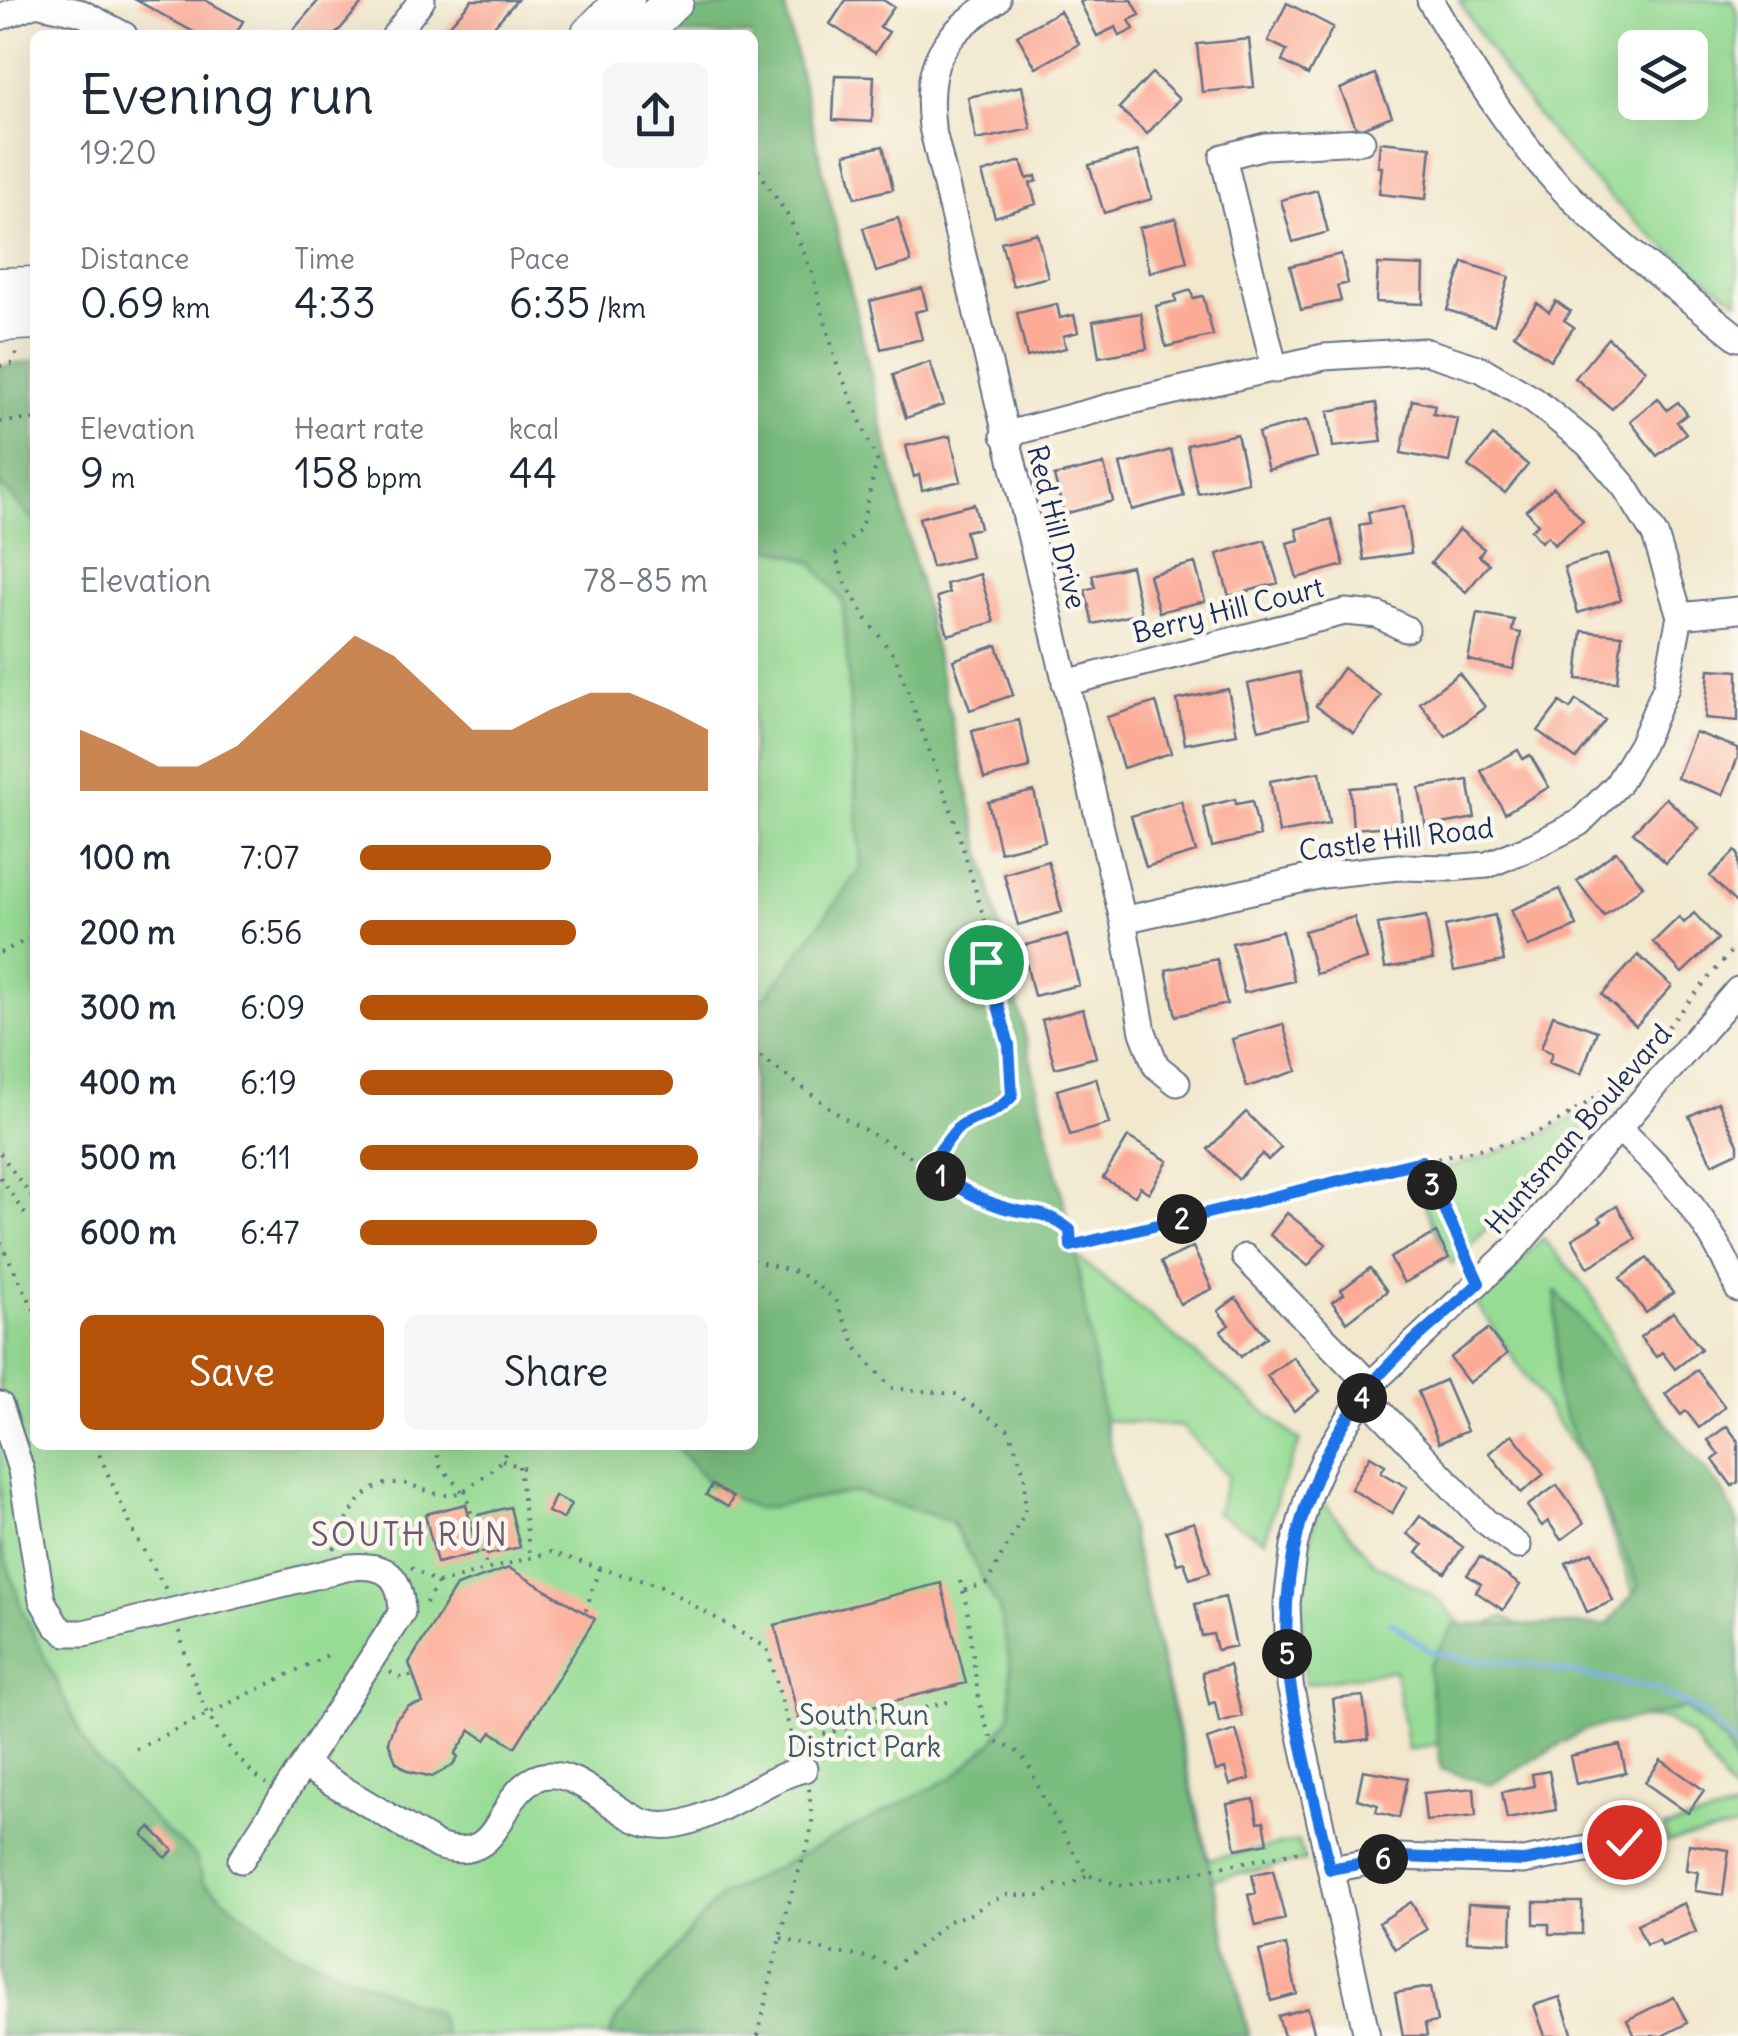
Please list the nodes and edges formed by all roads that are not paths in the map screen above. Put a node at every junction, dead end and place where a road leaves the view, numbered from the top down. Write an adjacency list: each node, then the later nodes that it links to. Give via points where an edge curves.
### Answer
1 (422, 0): 9 (street)
2 (625, 0): 10 (highway)
3 (674, 0): 11 (highway)
4 (997, 0): 19 (street, Red Hill Drive, via 950,35 928,95)
5 (1430, 0): 17 (street, via 1515,132 1556,182 1596,223)
6 (36, 1): 7 (street); 8 (street)
7 (0, 17)
8 (114, 30)
9 (400, 30)
10 (595, 30)
11 (644, 30)
12 (1362, 141): 18 (street, via 1264,146 1223,157)
13 (30, 286): 14 (highway)
14 (0, 288)
15 (30, 320): 16 (highway)
16 (0, 322)
17 (1738, 338)
18 (1275, 370): 19 (street, Castle Hill Road); 21 (street, Castle Hill Road, via 1324,358 1424,351 1481,369 1534,400 1588,444 1626,487 1655,535)
19 (1004, 435): 23 (street, Red Hill Drive)
20 (1738, 610): 21 (street)
21 (1680, 616): 24 (street, Castle Hill Road, via 1666,687 1642,745 1617,785 1579,823 1488,865 1322,876)
22 (1406, 630): 23 (street, Berry Hill Court, via 1378,616 1344,612)
23 (1065, 683): 24 (street, Red Hill Drive)
24 (1123, 920): 26 (street, Red Hill Drive, via 1143,1032 1156,1066)
25 (1738, 990): 27 (street, Huntsman Boulevard)
26 (1176, 1083)
27 (1619, 1129): 29 (street, via 1696,1209); 30 (street, Huntsman Boulevard, via 1554,1206)
28 (1245, 1257): 30 (street)
29 (1738, 1288)
30 (1367, 1390): 32 (street, via 1484,1521); 36 (street, Huntsman Boulevard, via 1309,1494 1287,1602 1290,1684)
31 (0, 1405): 33 (street, via 21,1470 38,1584 47,1612 66,1633 350,1567 374,1566 392,1576 402,1612)
32 (1518, 1546)
33 (303, 1765): 34 (street, via 438,1846 462,1853 482,1844 527,1784 540,1777 573,1780 624,1812 665,1826); 37 (street)
34 (804, 1769)
35 (1624, 1842): 36 (street, via 1524,1861)
36 (1328, 1859): 38 (street, Huntsman Boulevard)
37 (240, 1860)
38 (1367, 2036)

